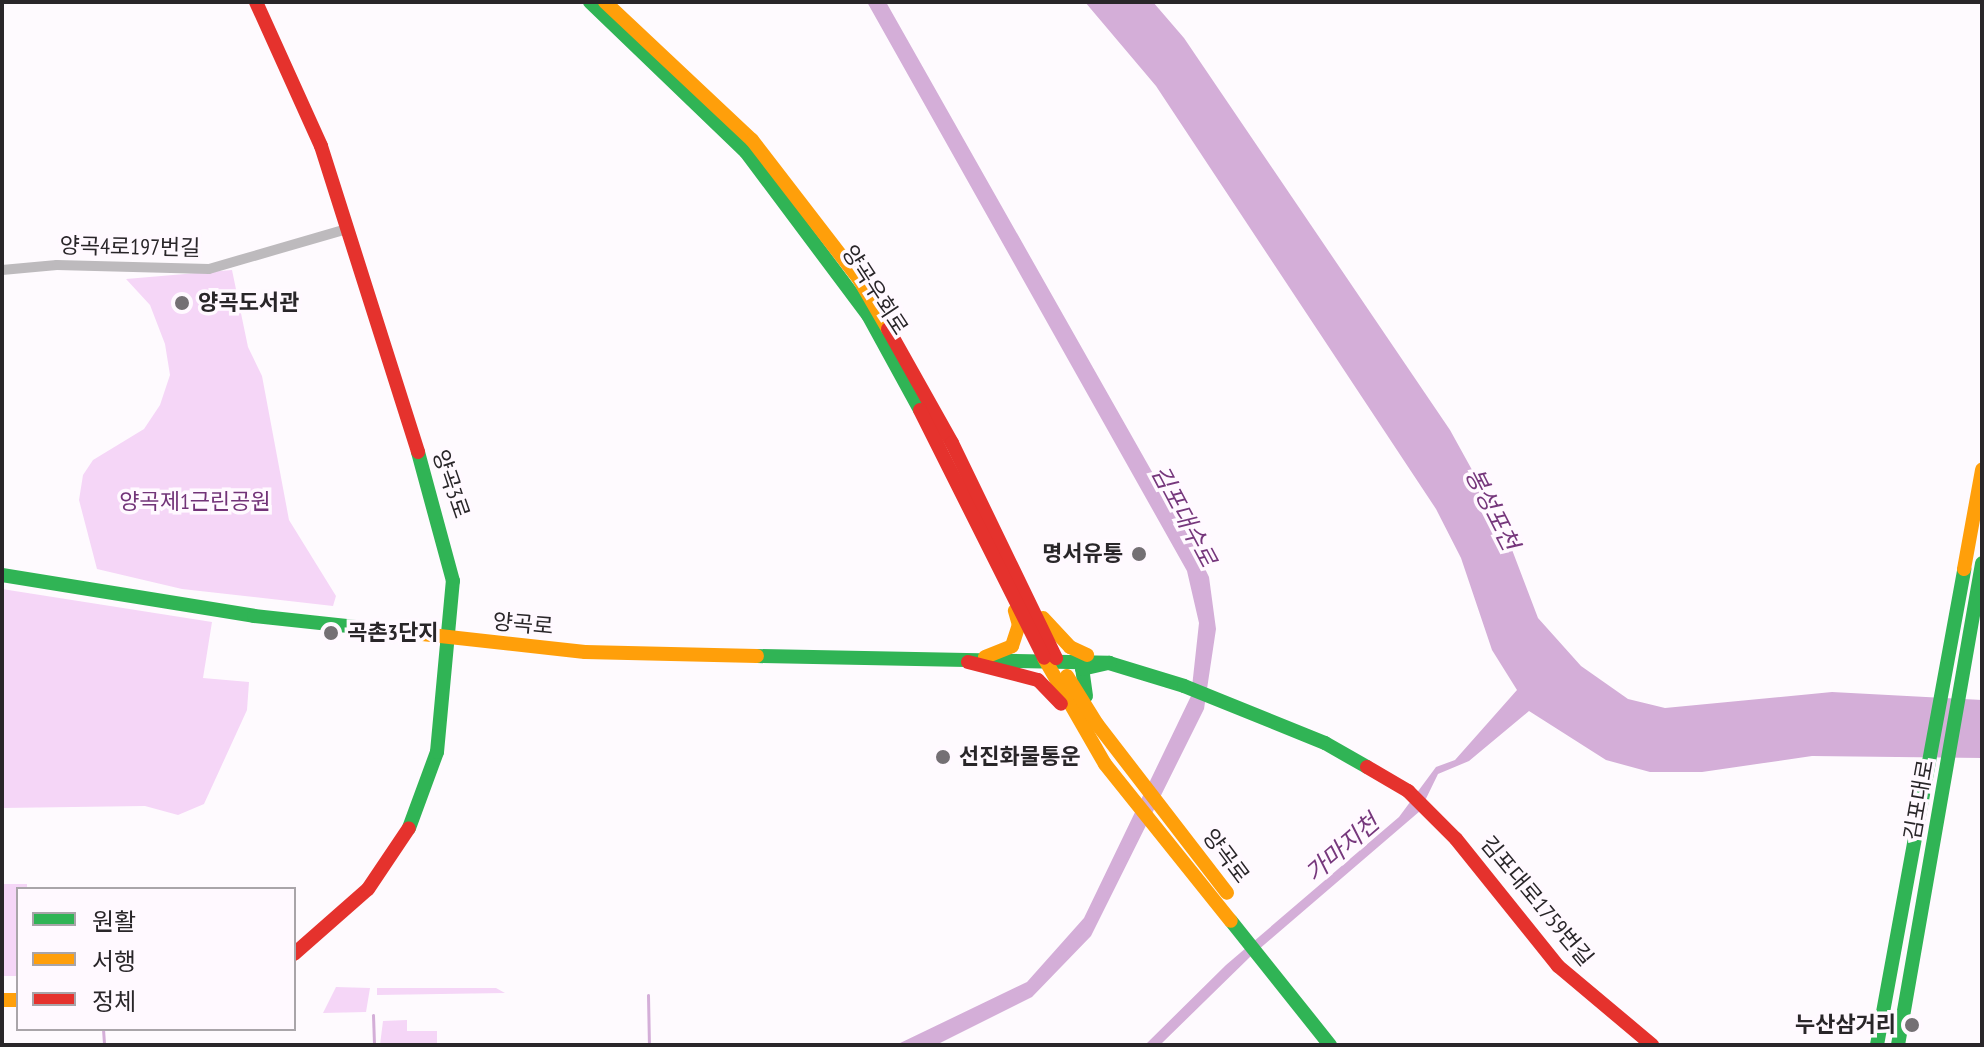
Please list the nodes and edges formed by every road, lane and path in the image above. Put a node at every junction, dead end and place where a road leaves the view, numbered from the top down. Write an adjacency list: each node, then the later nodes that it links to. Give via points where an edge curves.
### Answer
1 (256, 2): 4 (main road, 양곡3로, via 315,130)
2 (590, 2): 9 (main road, 양곡우회로, via 746,152 835,266 895,363)
3 (605, 2): 10 (main road, 양곡우회로, via 744,131 859,279 938,416)
4 (347, 229): 5 (street, 양곡4로197번길, via 209,269 57,265); 11 (main road, 양곡3로, via 449,549)
5 (2, 270)
6 (1982, 470): 20 (main road, 김포대로)
7 (1982, 563): 21 (main road, 김포대로)
8 (2, 575): 11 (main road, 양곡로, via 254,616)
9 (1004, 580): 12 (main road, 양곡우회로); 14 (main road, via 1019,625 1017,638 1005,649)
10 (1029, 599): 12 (main road, 양곡우회로); 13 (main road, via 1070,647)
11 (450, 638): 14 (main road, 양곡로, via 585,652); 18 (main road, 양곡3로, via 437,752 412,823 386,867 353,906)
12 (1050, 658): 13 (main road); 14 (main road, 양곡로); 15 (main road); 16 (main road)
13 (1102, 661): 15 (main road, via 1079,675); 24 (main road, 김포대로1759번길, via 1187,687 1325,743 1408,791 1431,810 1558,966)
14 (968, 662): 16 (main road, via 1038,680)
15 (1097, 724): 17 (main road, 양곡로)
16 (1105, 764): 17 (main road, 양곡로)
17 (1247, 928): 19 (main road)
18 (296, 952)
19 (1273, 960): 22 (main road); 23 (main road)
20 (1881, 1026): 21 (main road); 25 (main road, 김포대로)
21 (1899, 1037)
22 (1330, 1045)
23 (1342, 1045)
24 (1652, 1045)
25 (1877, 1045)

